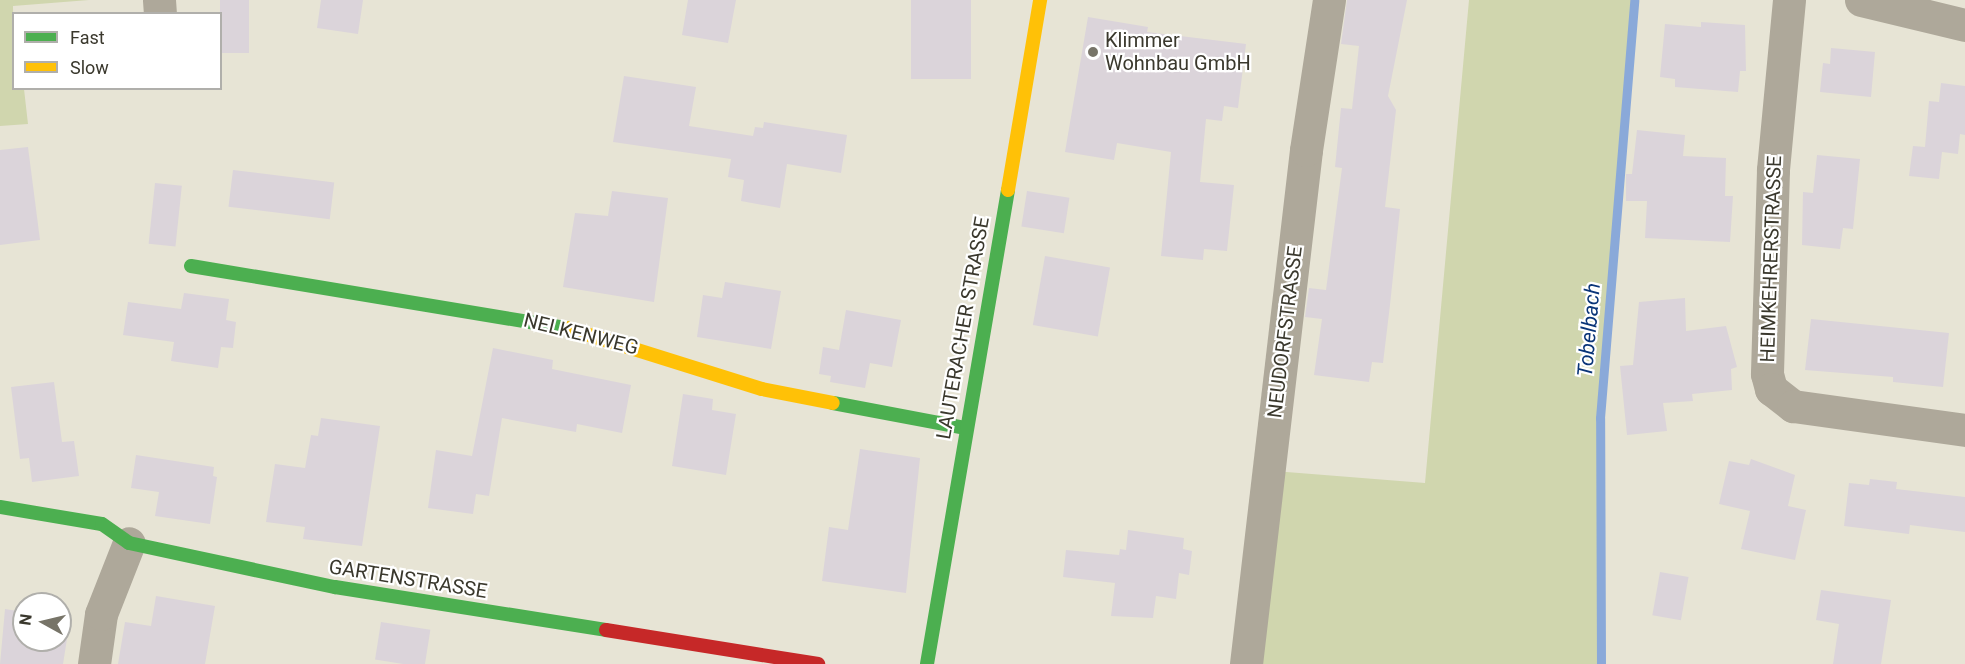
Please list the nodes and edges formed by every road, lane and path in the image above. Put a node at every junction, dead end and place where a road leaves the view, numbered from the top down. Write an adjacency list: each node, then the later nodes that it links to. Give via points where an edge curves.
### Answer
1 (1040, 0): 7 (street, LAUTERACHER STRASSE)
2 (1329, 0): 14 (street, NEUDORFSTRASSE, via 1306,150)
3 (1789, 0): 8 (street, HEIMKEHRERSTRASSE, via 1773,170 1767,362 1771,389 1793,406)
4 (1861, 0): 5 (street)
5 (1965, 25)
6 (190, 266): 7 (street, NELKENWEG, via 369,299 579,330 762,389)
7 (965, 428): 13 (street, LAUTERACHER STRASSE)
8 (1965, 430)
9 (0, 507): 10 (street, GARTENSTRASSE, via 102,524)
10 (129, 543): 11 (street, via 101,614); 12 (street, GARTENSTRASSE, via 335,587)
11 (94, 664)
12 (818, 664)
13 (927, 664)
14 (1246, 664)

